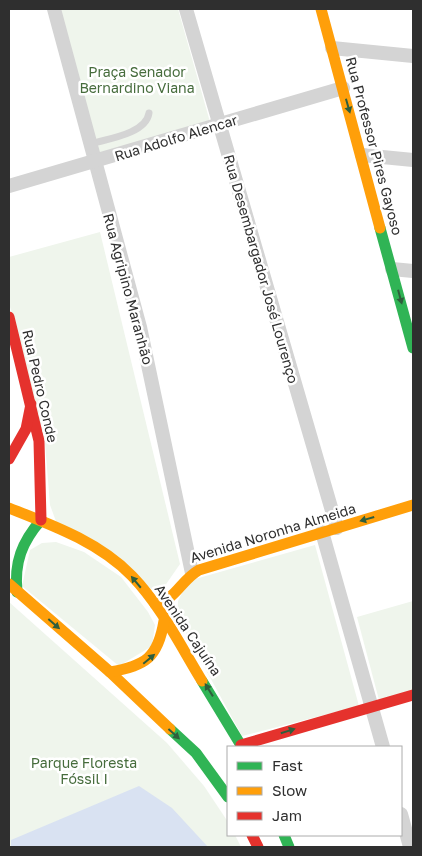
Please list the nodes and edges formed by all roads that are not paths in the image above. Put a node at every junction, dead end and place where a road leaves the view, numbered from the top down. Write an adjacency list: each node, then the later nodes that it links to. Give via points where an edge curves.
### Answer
1 (54, 9): 9 (street, Rua Agripino Maranhão)
2 (186, 9): 8 (street, Rua Desembargador José Lourenço)
3 (321, 9): 4 (main road, Rua Professor Pires Gayoso)
4 (332, 48): 5 (street); 6 (main road, Rua Professor Pires Gayoso)
5 (413, 56)
6 (343, 88): 8 (street, Rua Adolfo Alencar); 10 (main road, Rua Professor Pires Gayoso, one-way to 10)
7 (149, 113): 9 (lane, via 136,130)
8 (219, 125): 12 (street, Rua Adolfo Alencar); 23 (street, Rua Desembargador José Lourenço)
9 (90, 144): 12 (street, Rua Agripino Maranhão)
10 (362, 155): 11 (street); 14 (main road, Rua Professor Pires Gayoso)
11 (413, 160)
12 (94, 162): 13 (street, Rua Adolfo Alencar); 25 (street, Rua Agripino Maranhão, via 140,327)
13 (9, 186)
14 (392, 269): 15 (street); 17 (main road, Rua Professor Pires Gayoso, one-way to 17)
15 (413, 271)
16 (9, 317): 18 (main road, Rua Pedro Conde)
17 (413, 348)
18 (31, 404): 19 (main road, via 26,429); 22 (main road, Rua Pedro Conde, via 39,440)
19 (9, 459)
20 (413, 506): 23 (main road, Avenida Noronha Almeida, one-way to 23)
21 (9, 508): 22 (main road, Avenida Cajuína)
22 (40, 520): 26 (main road, via 26,537 18,556); 27 (main road, Avenida Cajuína, one-way to 22, via 131,576 100,550)
23 (337, 528): 24 (main road, Avenida Noronha Almeida)
24 (322, 532): 25 (main road, Avenida Noronha Almeida); 31 (street)
25 (192, 573): 27 (main road, Avenida Noronha Almeida, via 184,579 173,597 165,603)
26 (13, 588): 29 (main road, one-way to 29)
27 (155, 604): 28 (main road, Avenida Cajuína)
28 (164, 621): 29 (main road, one-way to 28, via 129,669 150,658 160,646); 32 (main road, Avenida Cajuína, one-way to 28)
29 (110, 672): 34 (main road, one-way to 34, via 196,753)
30 (413, 695): 31 (main road)
31 (372, 706): 32 (main road, one-way to 31); 33 (street)
32 (242, 746)
33 (383, 746)
34 (227, 795)
35 (402, 818): 36 (street)
36 (410, 847)

